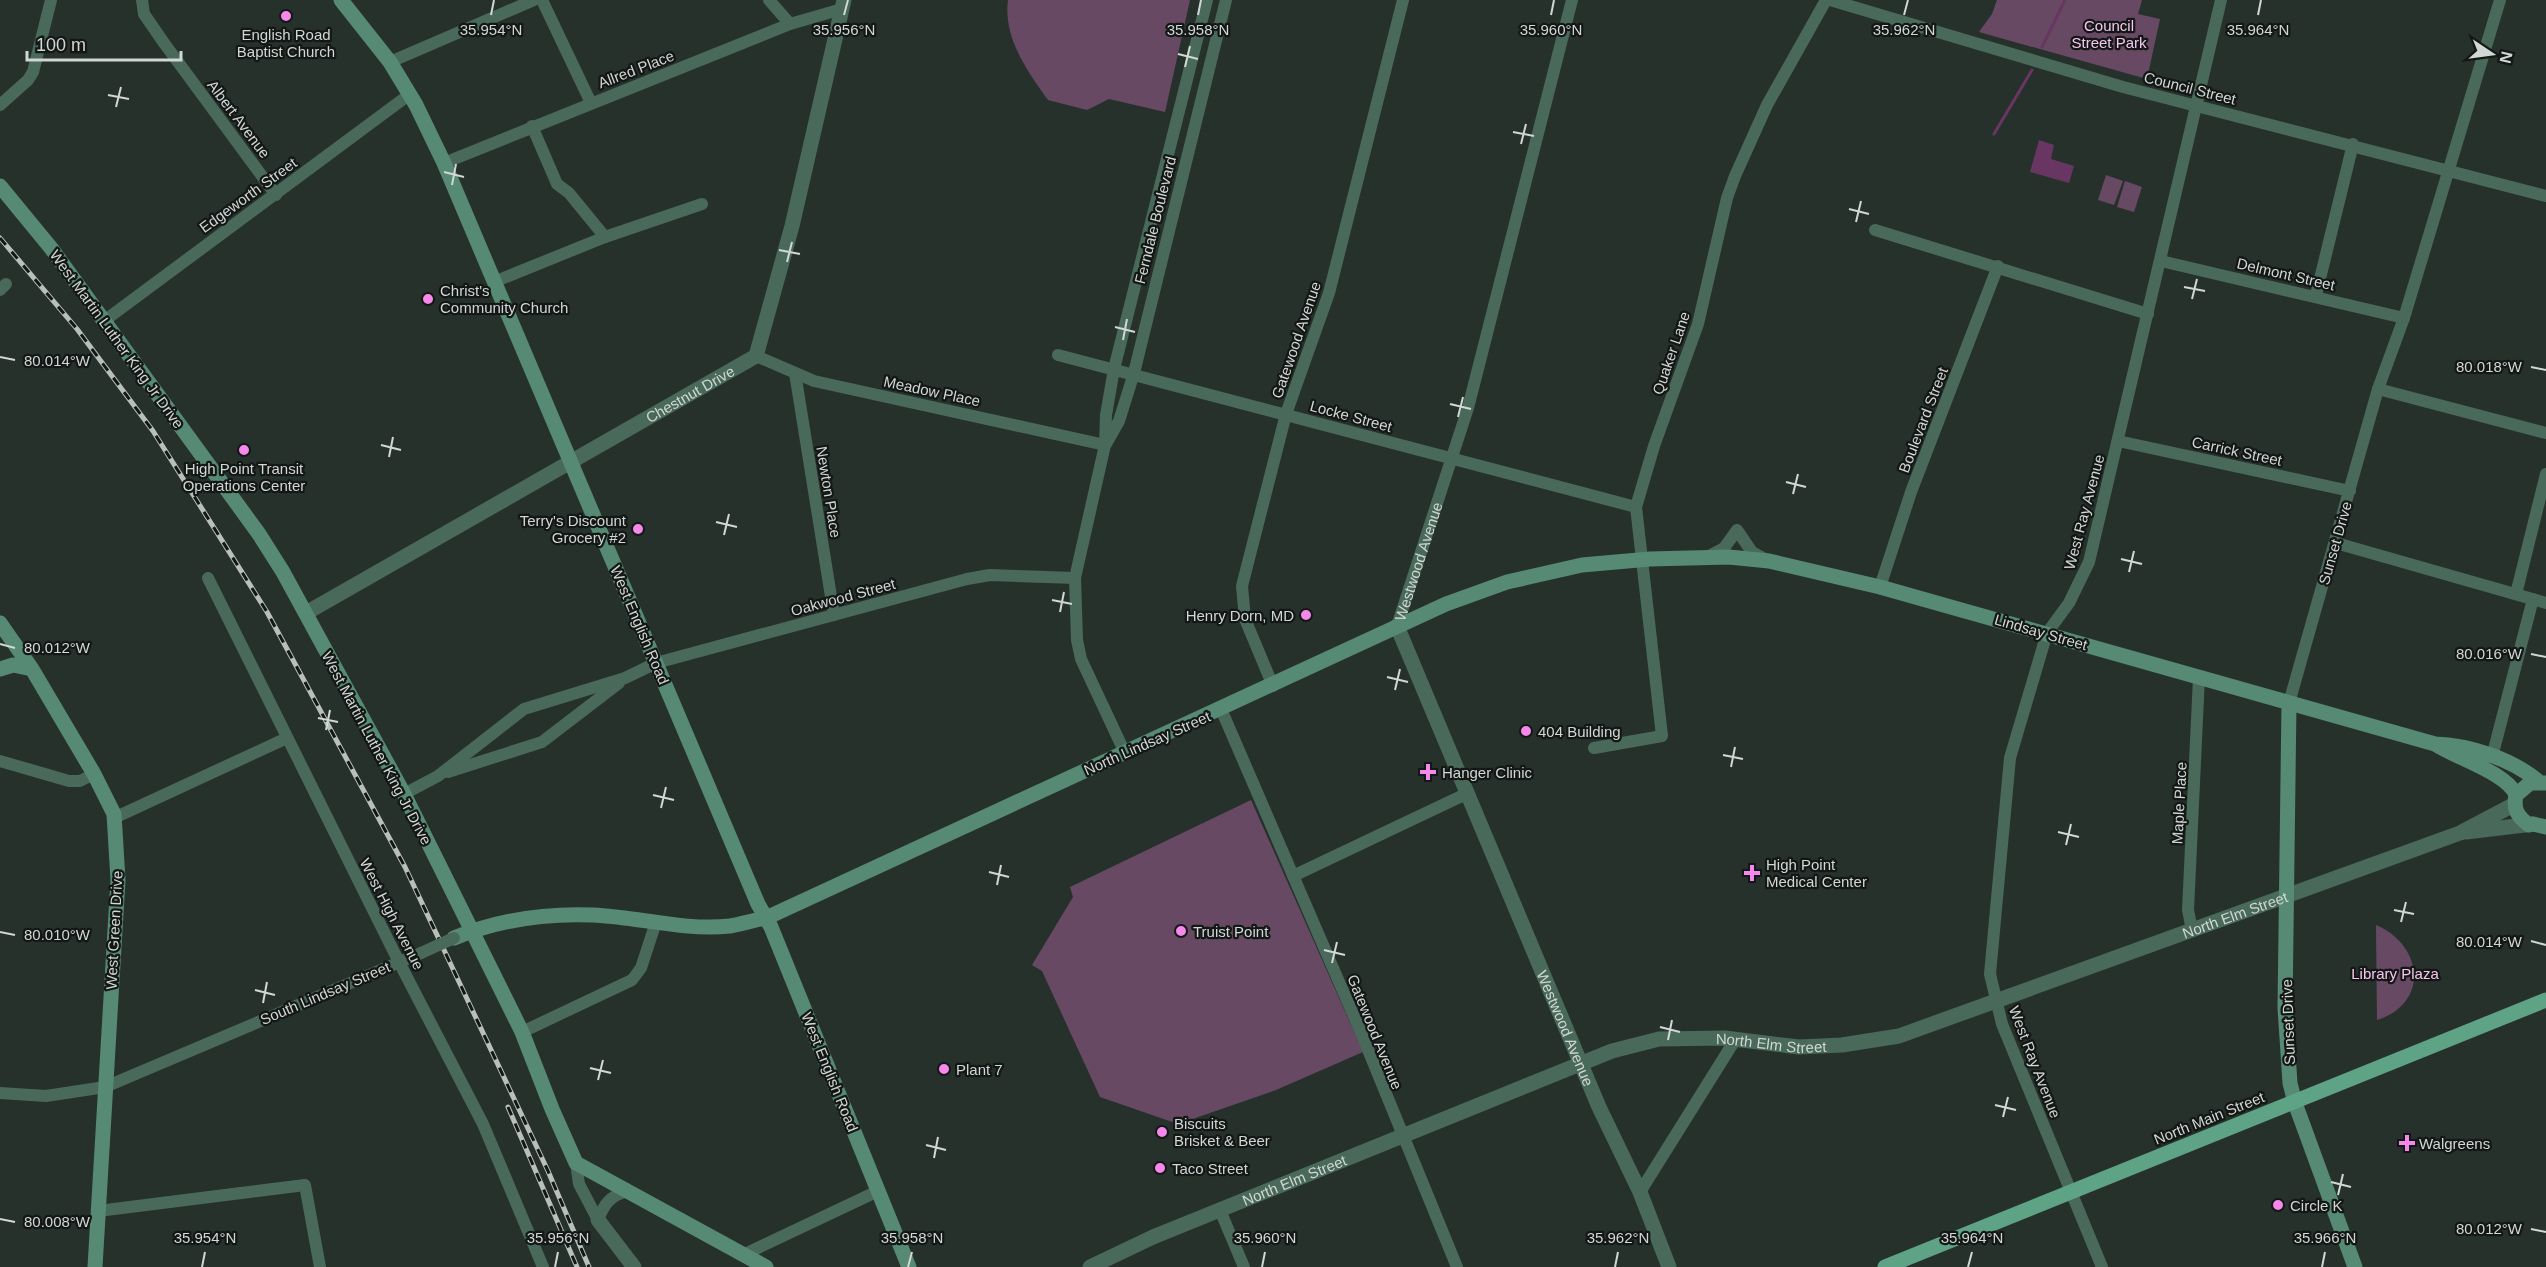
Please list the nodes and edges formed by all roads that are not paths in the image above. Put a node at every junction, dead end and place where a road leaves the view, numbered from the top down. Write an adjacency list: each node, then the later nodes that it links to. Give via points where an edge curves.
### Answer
1 (51, 0): 19 (street, via 33,72)
2 (142, 0): 26 (street, Albert Avenue, via 144,14)
3 (341, 0): 16 (main road, West English Road)
4 (534, 0): 16 (street)
5 (542, 0): 18 (street)
6 (769, 0): 15 (street)
7 (1207, 0): 40 (street, Ferndale Boulevard)
8 (1226, 0): 42 (street, Ferndale Boulevard)
9 (1403, 0): 44 (street, Gatewood Avenue, via 1329,293)
10 (1572, 0): 48 (street, Westwood Avenue, via 1504,275)
11 (1828, 0): 20 (street, Council Street); 52 (street, Quaker Lane, via 1767,105 1735,176 1698,324)
12 (2221, 0): 20 (street, West Ray Avenue)
13 (2499, 0): 24 (street, Sunset Drive)
14 (843, 4): 15 (street, Allred Place); 39 (street, via 795,215)
15 (790, 24): 18 (street, Allred Place)
16 (390, 62): 17 (main road, West English Road)
17 (410, 94): 23 (main road, West English Road); 26 (street, Edgeworth Street)
18 (591, 103): 21 (street, Allred Place)
19 (0, 105)
20 (2196, 105): 22 (street, Council Street); 31 (street, West Ray Avenue)
21 (532, 126): 23 (street, Allred Place); 30 (street, via 556,184 569,193)
22 (2353, 144): 24 (street, Council Street); 34 (street)
23 (444, 164): 33 (main road, West English Road)
24 (2449, 170): 27 (street, Council Street); 36 (street, Sunset Drive)
25 (0, 186): 37 (main road, West Martin Luther King Jr Drive)
26 (276, 195): 37 (street, Edgeworth Street)
27 (2546, 196)
28 (702, 204): 30 (street)
29 (1875, 230): 32 (street)
30 (605, 237): 33 (street)
31 (2161, 261): 34 (street, Delmont Street); 35 (street, West Ray Avenue)
32 (1998, 266): 35 (street); 59 (street, Boulevard Street, via 1911,492)
33 (496, 281): 49 (main road, West English Road)
34 (2316, 295): 36 (street, Delmont Street)
35 (2148, 314): 46 (street, West Ray Avenue)
36 (2404, 318): 43 (street, Sunset Drive)
37 (104, 321): 63 (main road, West Martin Luther King Jr Drive, via 259,534)
38 (1058, 355): 40 (street, Locke Street)
39 (756, 356): 41 (street, Meadow Place); 49 (street, Chestnut Drive)
40 (1114, 369): 42 (street, Locke Street); 47 (street, Ferndale Boulevard)
41 (795, 373): 47 (street, Meadow Place, via 814,381); 64 (street, Newton Place)
42 (1134, 373): 44 (street, Locke Street); 47 (street, Ferndale Boulevard, via 1119,421)
43 (2379, 389): 45 (street); 51 (street, Sunset Drive)
44 (1286, 414): 48 (street, Locke Street); 73 (street, Gatewood Avenue, via 1241,593 1245,619)
45 (2546, 433)
46 (2118, 441): 51 (street, Carrick Street); 67 (street, West Ray Avenue, via 2089,562 2069,603)
47 (1105, 445): 58 (street, Ferndale Boulevard)
48 (1452, 459): 52 (street, Locke Street); 66 (street, Westwood Avenue)
49 (571, 460): 63 (street, Chestnut Drive); 68 (main road, West English Road)
50 (2546, 474): 60 (street)
51 (2350, 491): 53 (street, Sunset Drive)
52 (1636, 507): 55 (street, Quaker Lane)
53 (2336, 543): 60 (street); 74 (street, Sunset Drive)
54 (1703, 558): 55 (main road, Lindsay Street); 56 (main road, Lindsay Street); 56 (street, via 1724,548 1737,530 1752,552)
55 (1640, 560): 66 (main road, North Lindsay Street, via 1582,566 1507,582); 78 (street, Quaker Lane, via 1662,736)
56 (1769, 561): 59 (main road, Lindsay Street)
57 (208, 578): 76 (street, West High Avenue)
58 (1075, 578): 64 (street, Oakwood Street, via 990,574); 79 (street, Ferndale Boulevard, via 1081,659)
59 (1880, 587): 67 (main road, Lindsay Street)
60 (2516, 594): 61 (street)
61 (2533, 599): 62 (street); 80 (street)
62 (2546, 603)
63 (306, 613): 86 (main road, West Martin Luther King Jr Drive)
64 (834, 615): 68 (street, Oakwood Street)
65 (0, 623): 70 (main road, West Green Drive)
66 (1397, 626): 73 (main road, North Lindsay Street); 85 (street, Westwood Avenue)
67 (2047, 633): 71 (main road, Lindsay Street); 99 (street, West Ray Avenue, via 2010,758 1990,974)
68 (656, 663): 72 (street, Oakwood Street); 93 (main road, West English Road)
69 (0, 669): 70 (main road, via 13,665)
70 (32, 669): 82 (main road, West Green Drive)
71 (2199, 677): 74 (main road, Lindsay Street); 95 (street, Maple Place, via 2188,910)
72 (625, 678): 83 (street, Oakwood Street, via 542,742); 83 (street, Oakwood Street, via 525,709)
73 (1273, 686): 75 (main road, North Lindsay Street)
74 (2289, 703): 77 (main road, Lindsay Street); 92 (main road, Sunset Drive)
75 (1221, 709): 79 (main road, North Lindsay Street); 91 (street, Gatewood Avenue)
76 (287, 738): 88 (street); 98 (street, West High Avenue)
77 (2435, 744): 80 (main road, Lindsay Street, via 2456,744); 87 (main road, Lindsay Street, via 2504,780 2513,787)
78 (1594, 748)
79 (1125, 753): 93 (main road, North Lindsay Street)
80 (2492, 757): 84 (main road, Lindsay Street)
81 (0, 761): 82 (street, via 69,781)
82 (94, 774): 88 (main road, West Green Drive)
83 (438, 776): 86 (street, Oakwood Street)
84 (2542, 782): 87 (main road, via 2530,783)
85 (1468, 793): 91 (street); 103 (street, Westwood Avenue)
86 (404, 794): 96 (main road, West Martin Luther King Jr Drive)
87 (2515, 800): 89 (main road, Lindsay Street, via 2520,818); 90 (street)
88 (114, 818): 104 (main road, West Green Drive, via 118,880)
89 (2536, 825): 90 (street)
90 (2460, 833): 92 (street, North Elm Street)
91 (1293, 876): 107 (street, Gatewood Avenue)
92 (2289, 896): 95 (street, North Elm Street); 106 (main road, Sunset Drive, via 2285,1008)
93 (766, 918): 94 (main road, North Lindsay Street, via 730,926); 110 (main road, West English Road)
94 (656, 922): 96 (main road, South Lindsay Street, via 616,916 562,915); 101 (street, via 641,968 632,980)
95 (2192, 930): 99 (street, North Elm Street)
96 (472, 931): 97 (main road, South Lindsay Street); 101 (main road, West Martin Luther King Jr Drive)
97 (454, 938): 98 (street, South Lindsay Street, bridge)
98 (399, 962): 104 (street, South Lindsay Street); 119 (street, West High Avenue, via 483,1124)
99 (1996, 1000): 102 (street, North Elm Street, via 1925,1028 1866,1042 1798,1047); 112 (street, West Ray Avenue)
100 (2546, 1000): 106 (main road, North Main Street)
101 (522, 1032): 108 (main road, West Martin Luther King Jr Drive)
102 (1736, 1040): 103 (street, North Elm Street, via 1659,1039); 111 (street)
103 (1581, 1063): 107 (street, North Elm Street); 111 (street, Westwood Avenue)
104 (105, 1087): 105 (street, South Lindsay Street, via 46,1095); 114 (main road, West Green Drive)
105 (0, 1093)
106 (2295, 1103): 112 (main road, North Main Street); 129 (main road, Sunset Drive)
107 (1401, 1136): 113 (street, North Elm Street); 125 (street, Gatewood Avenue)
108 (576, 1163): 109 (main road); 115 (street, via 579,1184)
109 (627, 1191): 115 (street, via 614,1195 604,1205); 116 (main road)
110 (878, 1191): 116 (street); 122 (main road, West English Road)
111 (1640, 1192): 126 (street, Westwood Avenue)
112 (2070, 1193): 127 (main road, North Main Street); 128 (street, West Ray Avenue)
113 (1220, 1210): 123 (street, North Elm Street); 124 (street)
114 (98, 1211): 117 (main road, West Green Drive); 118 (street, via 305,1185)
115 (598, 1220): 120 (street)
116 (745, 1254): 121 (main road)
117 (95, 1267)
118 (320, 1267)
119 (543, 1267)
120 (634, 1267)
121 (766, 1267)
122 (909, 1267)
123 (1090, 1267)
124 (1244, 1267)
125 (1457, 1267)
126 (1669, 1267)
127 (1885, 1267)
128 (2102, 1267)
129 (2355, 1267)

